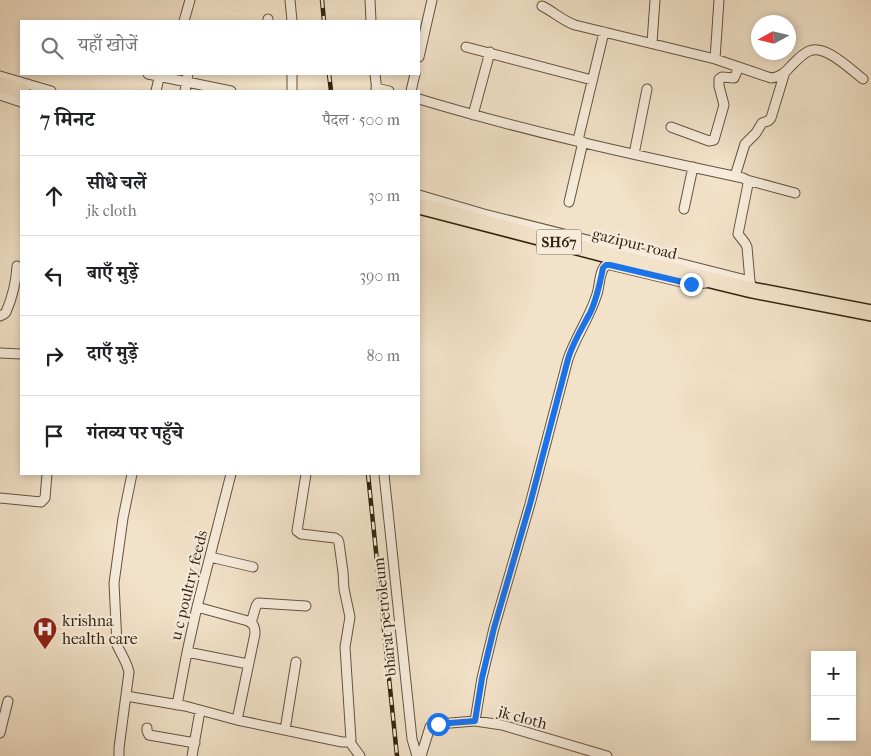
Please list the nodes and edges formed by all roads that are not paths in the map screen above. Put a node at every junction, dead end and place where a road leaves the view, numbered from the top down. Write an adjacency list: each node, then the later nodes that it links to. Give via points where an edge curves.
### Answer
1 (190, 0): 8 (street)
2 (290, 0): 9 (street)
3 (370, 0): 10 (street)
4 (432, 0): 15 (street)
5 (655, 0): 12 (street)
6 (719, 0): 16 (street)
7 (542, 6): 11 (street, via 570,23)
8 (184, 20)
9 (292, 20)
10 (371, 20)
11 (604, 32): 12 (street); 25 (street)
12 (652, 44): 16 (street)
13 (466, 47): 14 (street)
14 (490, 52): 25 (street); 39 (street)
15 (420, 53)
16 (715, 59): 17 (street)
17 (739, 67): 18 (street, via 771,78); 40 (street, via 734,78 722,77 720,80 724,106 714,140)
18 (785, 72): 24 (street, via 802,55 818,49); 44 (street, via 771,118 746,141)
19 (160, 75): 26 (street); 31 (street)
20 (292, 75): 33 (street)
21 (375, 75): 34 (street)
22 (415, 75): 35 (street)
23 (0, 76): 30 (street)
24 (863, 79)
25 (592, 80): 41 (street)
26 (186, 82): 32 (street)
27 (0, 85): 29 (main road)
28 (647, 89): 42 (street)
29 (20, 90)
30 (48, 90)
31 (156, 90)
32 (226, 90)
33 (292, 90)
34 (376, 90)
35 (411, 90)
36 (0, 96): 38 (street)
37 (420, 99): 39 (street)
38 (20, 102)
39 (473, 115): 41 (street)
40 (671, 127)
41 (580, 141): 42 (street); 48 (street)
42 (634, 154): 43 (street)
43 (693, 168): 44 (street); 50 (street)
44 (735, 176): 45 (street)
45 (747, 180): 46 (street); 53 (street, via 738,236 747,247)
46 (795, 193)
47 (420, 195): 53 (street)
48 (569, 202)
49 (420, 206): 52 (main road, gazipur road / SH67)
50 (684, 209)
51 (17, 266): 55 (street, via 13,295 6,312)
52 (714, 281): 53 (main road, SH67); 77 (street, via 691,284 610,265 603,268 597,295 572,345 563,376 494,628)
53 (751, 286): 54 (main road, SH67)
54 (871, 313)
55 (0, 316)
56 (0, 353): 57 (street)
57 (20, 354)
58 (47, 475): 63 (street, via 45,498 41,502)
59 (132, 475): 72 (street, via 114,583 117,645 129,672)
60 (231, 475): 64 (street, u c poultry feeds)
61 (306, 475): 82 (street, via 297,531 335,538 339,543 350,617 345,647 351,736)
62 (384, 475): 87 (street, bharat petroleum, via 412,739)
63 (0, 498)
64 (210, 556): 65 (street); 67 (street, u c poultry feeds)
65 (253, 567)
66 (306, 606): 68 (street, via 258,603)
67 (197, 607): 68 (street); 69 (street, u c poultry feeds)
68 (252, 623): 71 (street, via 255,634)
69 (187, 652): 71 (street); 74 (street, u c poultry feeds)
70 (296, 662): 80 (street)
71 (248, 664): 76 (street)
72 (126, 696): 74 (street); 84 (street)
73 (8, 701): 78 (street)
74 (178, 705): 75 (street)
75 (200, 711): 76 (street); 83 (street)
76 (237, 720): 80 (street)
77 (475, 721): 88 (street, jk cloth, via 430,727); 89 (street, jk cloth, via 502,725)
78 (1, 722): 81 (street)
79 (147, 728): 83 (street, via 149,735)
80 (285, 730): 82 (street)
81 (0, 733)
82 (348, 741): 86 (street)
83 (195, 743): 85 (street)
84 (119, 756)
85 (192, 756)
86 (360, 756)
87 (417, 756)
88 (421, 756)
89 (607, 756)

